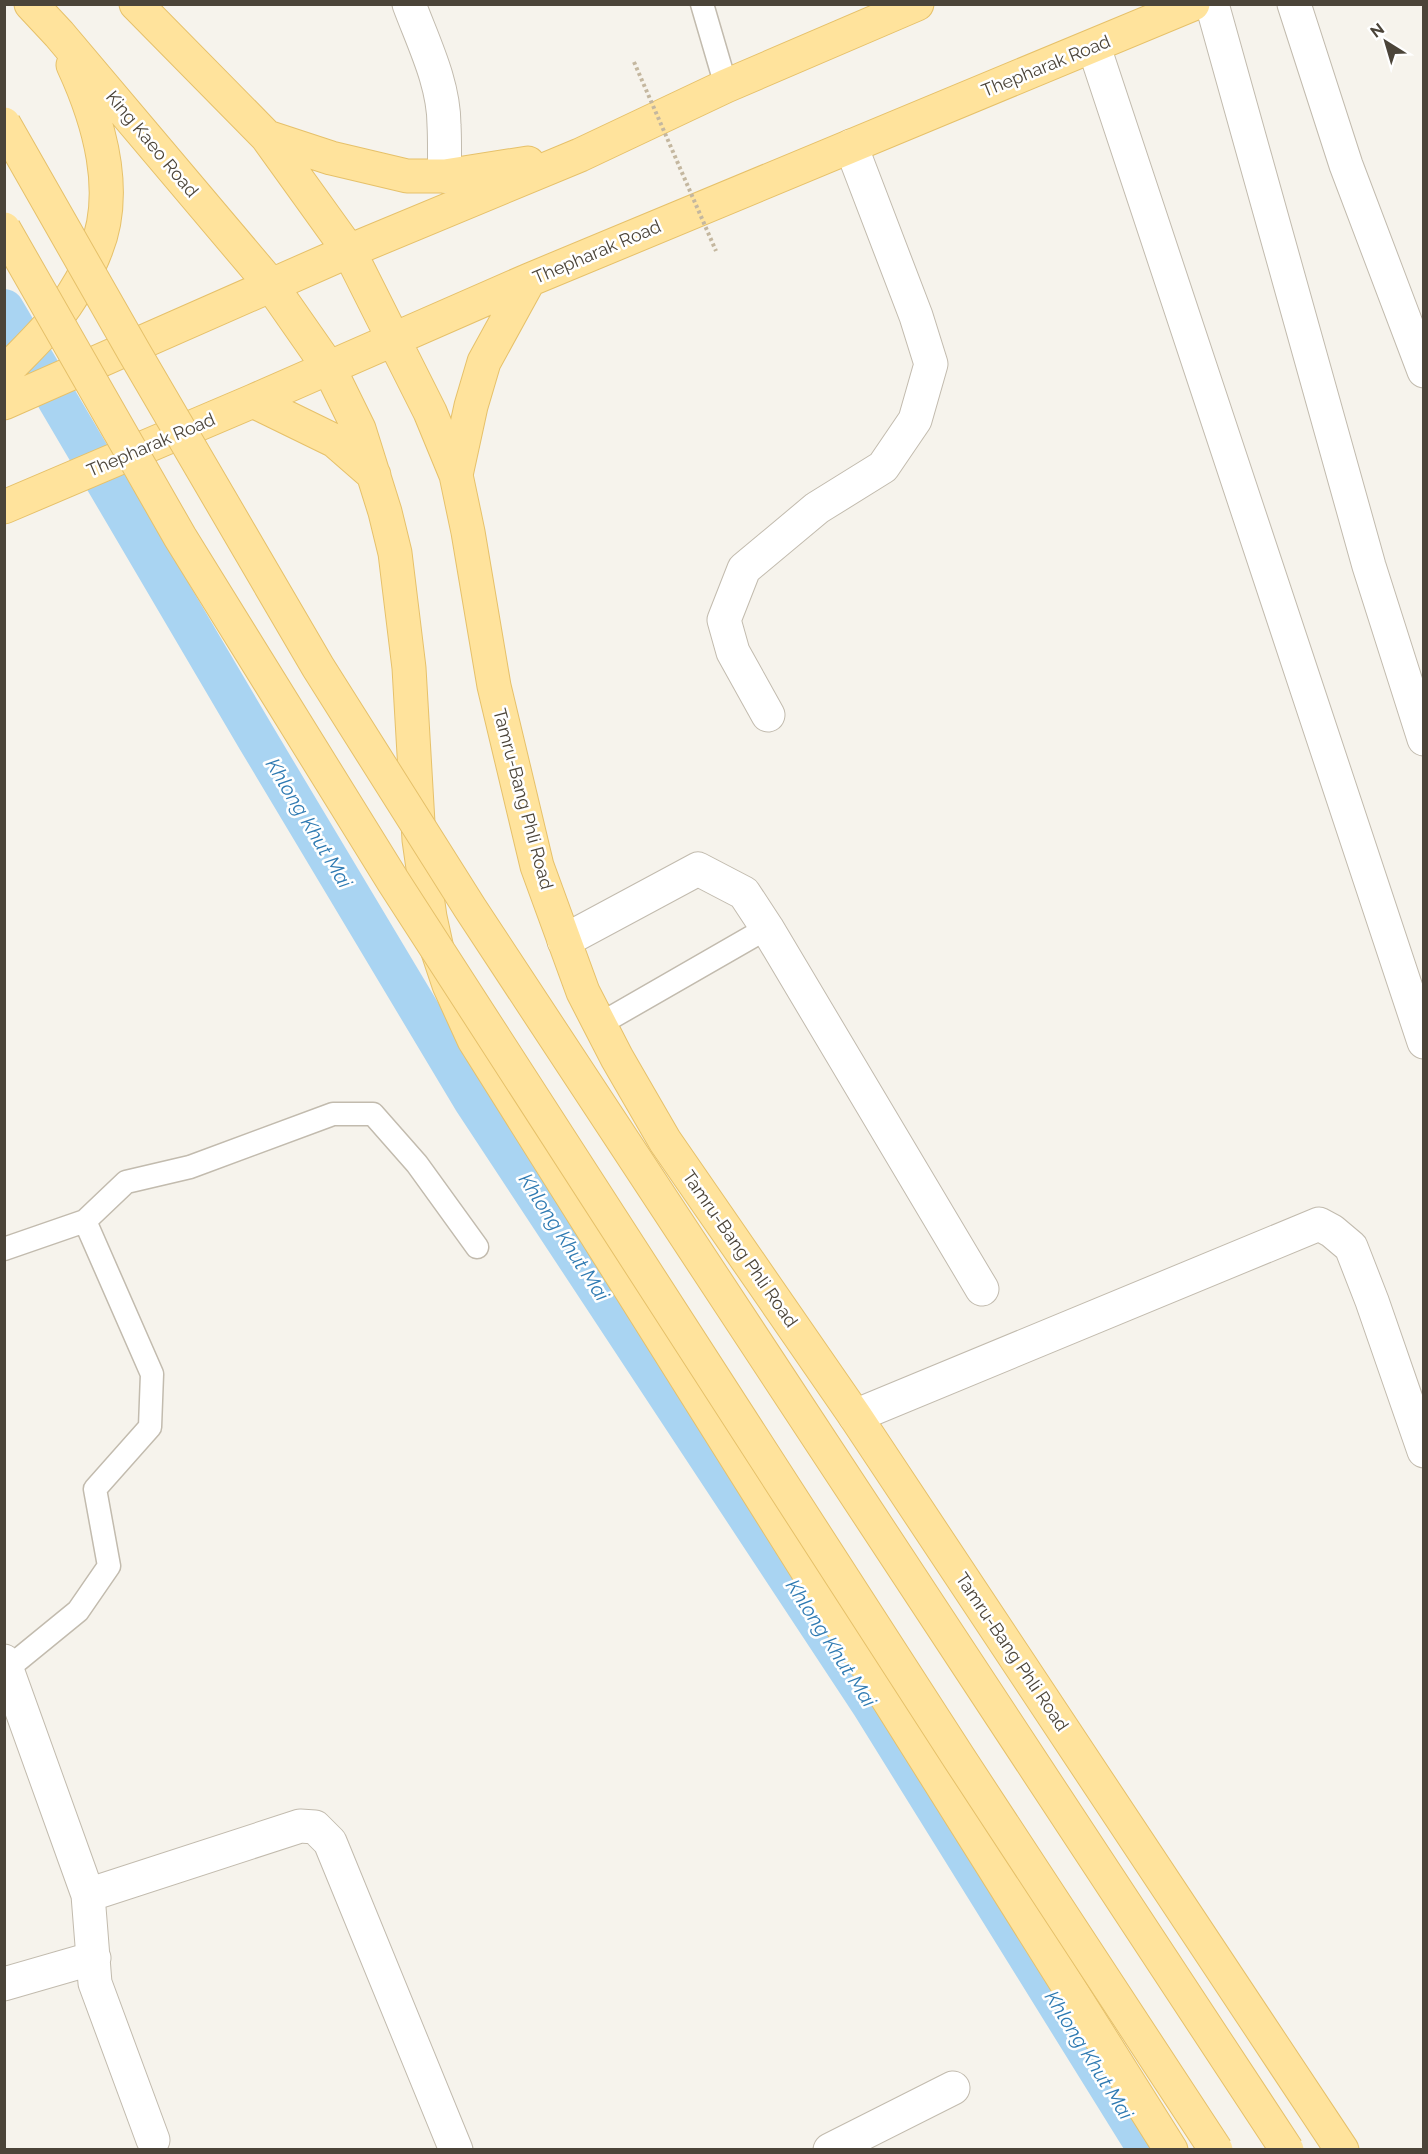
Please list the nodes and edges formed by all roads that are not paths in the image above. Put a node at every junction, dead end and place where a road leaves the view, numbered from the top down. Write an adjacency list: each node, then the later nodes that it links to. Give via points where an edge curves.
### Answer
1 (32, 4): 10 (main road, King Kaeo Road)
2 (136, 4): 14 (main road)
3 (409, 4): 17 (street, via 440,96 445,124)
4 (702, 4): 12 (lane)
5 (917, 4): 9 (main road)
6 (1193, 4): 11 (main road, Thepharak Road)
7 (1212, 4): 32 (street, via 1369,566)
8 (1294, 4): 24 (street, via 1346,165)
9 (876, 13): 12 (main road)
10 (59, 34): 21 (main road, King Kaeo Road); 25 (main road, via 97,127 105,174 105,214 96,252 65,305)
11 (1094, 47): 15 (main road, Thepharak Road); 36 (street)
12 (726, 86): 16 (main road)
13 (4, 124): 53 (main road, bridge, via 313,657 470,908)
14 (267, 137): 17 (main road, via 331,158 407,176); 19 (main road)
15 (851, 146): 20 (main road, Thepharak Road); 31 (street, via 931,364 915,420 883,467 817,508 744,569 724,620 733,652)
16 (580, 155): 17 (main road); 19 (main road)
17 (445, 176)
18 (4, 229): 52 (main road, bridge, via 180,537 393,880)
19 (349, 251): 21 (main road); 22 (main road, Tamru-Bang Phli Road)
20 (528, 280): 22 (main road, Thepharak Road); 29 (main road, via 483,362)
21 (271, 285): 23 (main road); 27 (main road, bridge)
22 (395, 339): 23 (main road, Thepharak Road); 29 (main road, Tamru-Bang Phli Road)
23 (329, 368): 26 (main road, Thepharak Road); 28 (main road, via 359,429)
24 (1424, 371)
25 (4, 373)
26 (254, 401): 28 (main road, via 335,441); 30 (main road, Thepharak Road, bridge)
27 (4, 403)
28 (374, 475): 51 (main road, bridge, via 395,553 409,668 419,840 430,917 437,949 474,1040)
29 (456, 475): 34 (main road, Tamru-Bang Phli Road, via 518,794 537,866)
30 (4, 507)
31 (768, 715)
32 (1424, 739)
33 (767, 928): 34 (street, via 744,893 698,869); 35 (lane); 40 (street)
34 (564, 941): 35 (main road, Tamru-Bang Phli Road)
35 (600, 1024): 41 (main road, Tamru-Bang Phli Road, via 665,1141)
36 (1424, 1042)
37 (85, 1221): 38 (lane, via 126,1182 190,1167 333,1114 373,1114 417,1164); 39 (lane); 43 (lane, via 152,1374 150,1427 95,1489 109,1566 78,1611)
38 (477, 1247)
39 (4, 1249)
40 (982, 1289)
41 (855, 1416): 42 (street, via 1319,1224 1351,1247); 54 (main road, Tamru-Bang Phli Road)
42 (1424, 1451)
43 (6, 1665): 44 (street)
44 (88, 1895): 45 (street); 49 (street, via 300,1826 315,1827 330,1842)
45 (94, 1958): 46 (street); 48 (street, via 95,1983)
46 (4, 1984)
47 (953, 2088): 50 (street)
48 (153, 2140)
49 (456, 2150)
50 (830, 2150)
51 (1171, 2150)
52 (1216, 2150)
53 (1287, 2150)
54 (1342, 2150)

